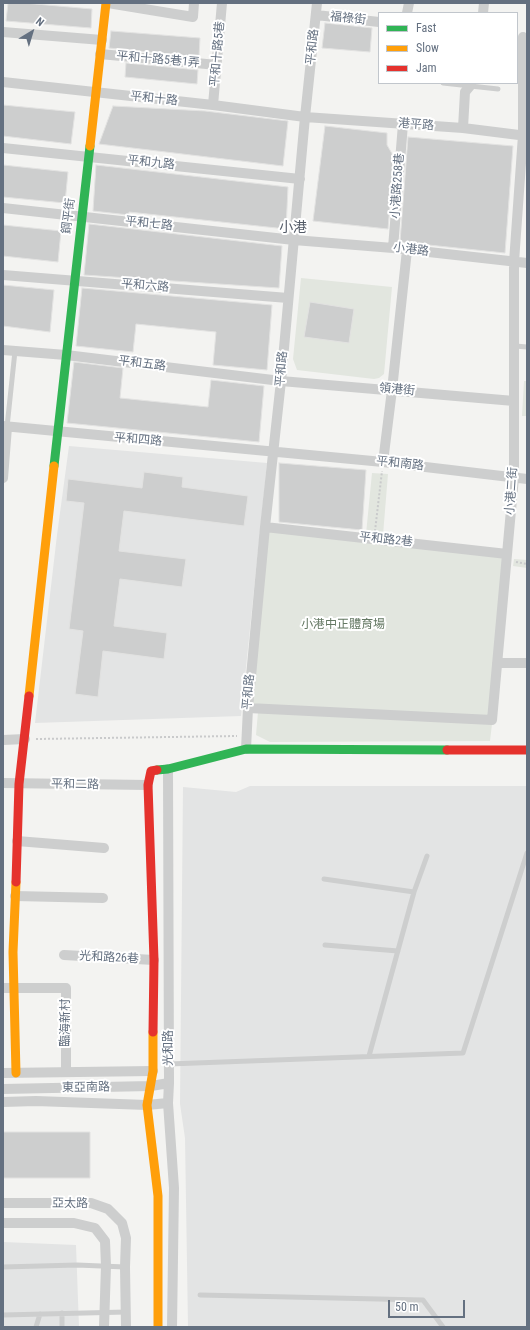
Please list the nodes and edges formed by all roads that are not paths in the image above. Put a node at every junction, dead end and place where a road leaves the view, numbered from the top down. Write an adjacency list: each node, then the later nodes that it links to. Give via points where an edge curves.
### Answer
1 (107, 3): 2 (street, via 194,17); 9 (street, 鋼平街)
2 (194, 3)
3 (222, 3): 11 (street, 平和十路5巷)
4 (317, 3): 5 (street, 平和路)
5 (316, 15): 6 (street, 福祿街); 18 (street, 平和路)
6 (378, 22)
7 (3, 32): 9 (street)
8 (522, 37): 14 (street, 小港二街)
9 (102, 40): 10 (street, 鋼平街)
10 (100, 54): 11 (street, 平和十路5巷1弄); 16 (street, 鋼平街)
11 (216, 65): 17 (street, 平和十路5巷)
12 (3, 82): 16 (street, 平和十路)
13 (470, 84): 15 (lane); 20 (street, via 465,92)
14 (525, 85): 21 (street, 小港二街)
15 (498, 89)
16 (96, 92): 17 (street, 平和十路); 23 (street, 鋼平街)
17 (213, 105): 18 (street, 平和十路)
18 (305, 117): 19 (street, 港平路); 24 (street, 平和路)
19 (403, 124): 20 (street, 港平路); 28 (street, 小港路258巷)
20 (463, 128): 21 (street, 港平路)
21 (525, 136): 30 (street, 小港二街)
22 (3, 148): 23 (street, 平和九路)
23 (88, 157): 24 (street, 平和九路); 26 (street, 鋼平街)
24 (300, 179): 27 (street, 平和路)
25 (3, 208): 26 (street, 平和七路)
26 (81, 216): 27 (street, 平和七路); 33 (street, 鋼平街)
27 (294, 240): 28 (street, 小港路); 34 (street, 平和路)
28 (393, 248): 29 (street, 小港路)
29 (407, 250): 30 (street, 小港路); 41 (street)
30 (514, 262): 31 (street, 小港路); 35 (street, 小港二街)
31 (527, 263)
32 (3, 275): 33 (street, 平和六路)
33 (74, 281): 34 (street, 平和六路); 39 (street, 鋼平街)
34 (288, 298): 40 (street, 平和路)
35 (515, 346): 36 (lane); 42 (street, 小港二街)
36 (527, 347)
37 (3, 350): 38 (street, 平和五路)
38 (15, 351): 39 (street, 平和五路); 43 (lane)
39 (66, 355): 40 (street, 平和五路); 44 (street, 鋼平街)
40 (281, 381): 41 (street, 領港街); 45 (street, 平和路)
41 (392, 390): 42 (street, 領港街); 46 (street)
42 (514, 401): 47 (street, 小港二街)
43 (5, 427): 44 (street, 平和四路); 48 (street)
44 (57, 432): 45 (street, 平和四路); 55 (street, 鋼平街)
45 (273, 453): 46 (street, 平和南路); 50 (street, 平和路)
46 (383, 462): 47 (street, 平和南路)
47 (514, 477): 49 (street, 平和南路); 51 (street, 小港二街)
48 (3, 478)
49 (527, 479)
50 (265, 527): 51 (street, 平和路2巷); 54 (street, 平和路)
51 (507, 554): 52 (street, 小港二街)
52 (498, 663): 53 (street); 54 (street, 小港二街, via 492,720)
53 (527, 663)
54 (248, 708): 57 (street, 平和路)
55 (25, 739): 56 (street); 61 (street, 鋼平街)
56 (3, 740)
57 (246, 749): 58 (street); 59 (street)
58 (527, 750)
59 (168, 769): 62 (street, 光和路, via 151,771); 78 (street, 光和路)
60 (3, 783): 61 (street, 平和二路)
61 (19, 784): 62 (street, 平和二路); 63 (street, 鋼平街)
62 (148, 786): 74 (street, 光和路)
63 (17, 841): 64 (street); 69 (street, 鋼平街)
64 (104, 848)
65 (527, 854): 77 (lane, via 463,1053)
66 (427, 856): 68 (lane)
67 (324, 879): 68 (lane)
68 (414, 892): 72 (lane)
69 (15, 896): 70 (street); 76 (street, 鋼平街)
70 (103, 898)
71 (325, 945): 72 (lane)
72 (398, 951): 77 (lane)
73 (64, 955): 74 (street, 光和路26巷)
74 (154, 960): 79 (street, 光和路)
75 (3, 988): 76 (street, 臨海新村)
76 (14, 988): 81 (street, 臨海新村, via 66,988); 82 (street, 鋼平街)
77 (369, 1056): 78 (lane)
78 (169, 1064): 83 (street, 光和路)
79 (153, 1071): 81 (street); 84 (street, 光和路)
80 (3, 1072): 82 (street)
81 (66, 1072): 82 (street)
82 (16, 1073)
83 (169, 1083): 84 (street, 東亞南路); 87 (street, 光和路)
84 (151, 1086): 85 (street, 東亞南路); 88 (street, 光和路)
85 (3, 1089)
86 (3, 1102): 88 (street, 東亞南路)
87 (168, 1103): 88 (street, 東亞南路); 105 (street, 光和路, via 174,1188)
88 (147, 1105): 104 (street, 光和路, via 158,1196)
89 (3, 1203): 93 (street, 亞太路, via 91,1203 108,1209 122,1223 126,1238)
90 (3, 1223): 91 (street, 亞太路, via 74,1223 95,1228 105,1241)
91 (106, 1266): 92 (lane); 93 (lane); 97 (street, 亞太路)
92 (3, 1267)
93 (125, 1267): 95 (street, 亞太路)
94 (200, 1295): 106 (lane, via 424,1300)
95 (126, 1312): 97 (lane); 103 (street, 亞太路)
96 (62, 1313): 97 (lane); 99 (lane); 101 (lane)
97 (104, 1313): 102 (street, 亞太路)
98 (3, 1314): 99 (lane)
99 (40, 1314): 100 (lane)
100 (36, 1327)
101 (62, 1327)
102 (104, 1327)
103 (126, 1327)
104 (158, 1327)
105 (172, 1327)
106 (443, 1327)

